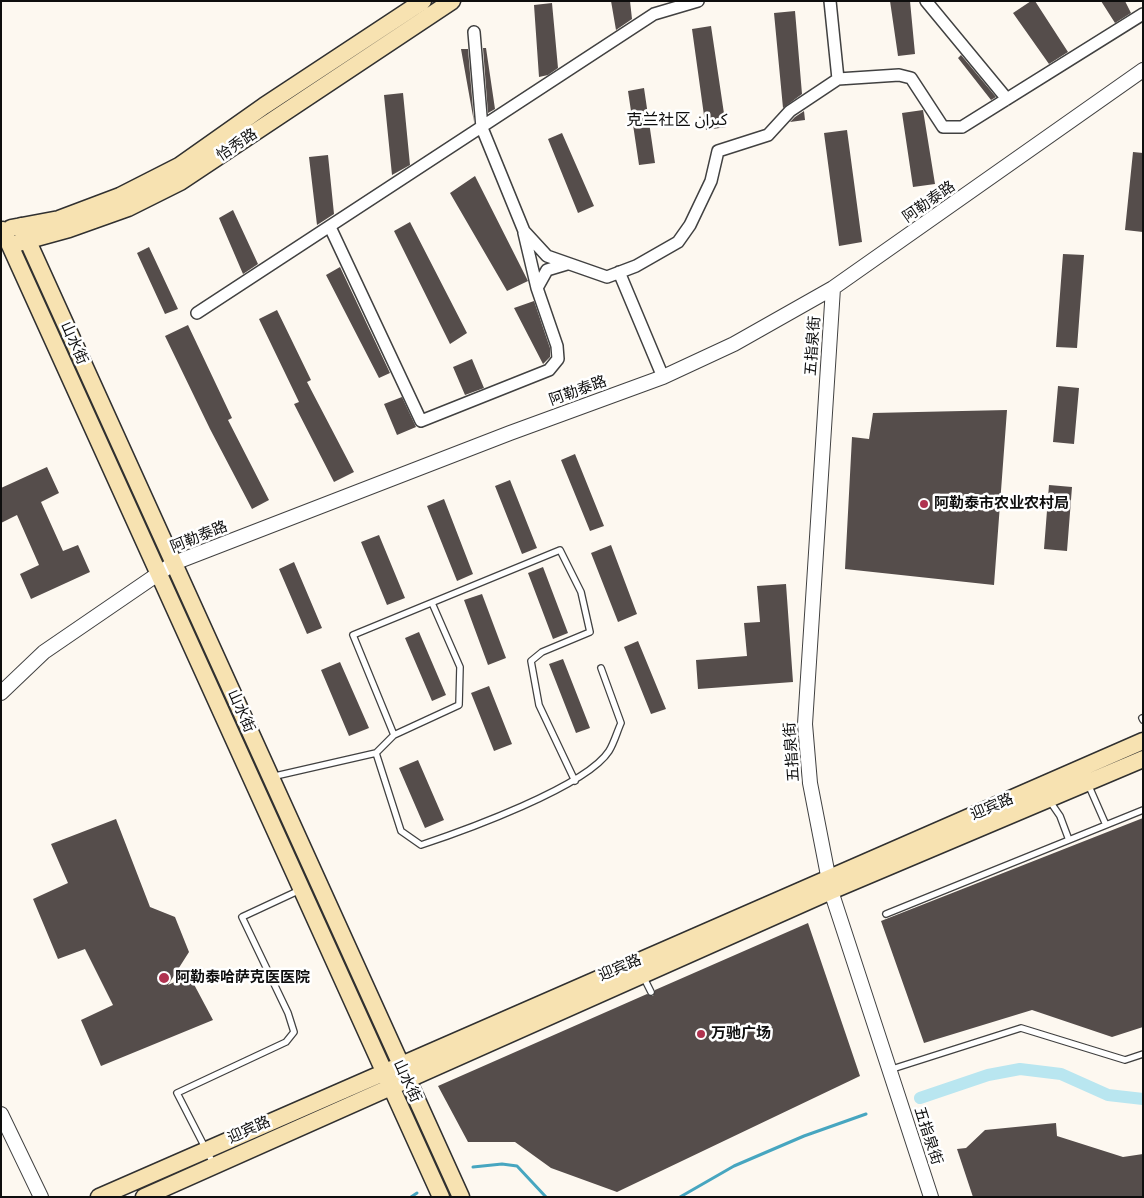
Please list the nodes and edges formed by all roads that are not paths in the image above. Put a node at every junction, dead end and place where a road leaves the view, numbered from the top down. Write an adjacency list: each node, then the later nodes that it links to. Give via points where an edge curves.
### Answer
1 (423, 1): 14 (main road, 恰秀路, via 179,166 120,196)
2 (452, 1): 14 (main road, 恰秀路, via 180,182 128,208)
3 (698, 1): 11 (street, via 654,14)
4 (830, 1): 9 (street)
5 (926, 1): 10 (street)
6 (1143, 14): 10 (street)
7 (474, 32): 11 (street)
8 (1143, 70): 19 (street, 阿勒泰路)
9 (838, 79): 10 (street, via 899,75 911,78 943,127 962,127); 17 (street, via 790,111 768,135 718,152 711,181 678,242)
10 (1007, 99)
11 (482, 128): 12 (street); 13 (street)
12 (330, 227): 18 (street, via 422,421 549,370 558,359 557,346); 20 (street)
13 (524, 231): 16 (street, via 547,256); 18 (street)
14 (24, 234): 15 (main road, 恰秀路); 22 (main road, 山水街)
15 (4, 238): 23 (main road, 山水街)
16 (567, 264): 17 (street, via 607,277); 18 (street, via 547,270)
17 (619, 272): 21 (street)
18 (537, 288)
19 (833, 288): 21 (street, 阿勒泰路, via 734,344); 39 (street, 五指泉街, via 805,724 810,783)
20 (197, 313)
21 (663, 377): 22 (street, 阿勒泰路)
22 (174, 564): 23 (street, 阿勒泰路); 32 (main road, 山水街)
23 (159, 574): 26 (street, 阿勒泰路, via 44,652); 40 (main road, 山水街)
24 (432, 603): 27 (lane, via 460,667 459,705); 27 (lane, via 353,635); 33 (lane, via 560,550 581,592 590,632 542,652 531,661 539,705)
25 (601, 668): 33 (lane, via 621,723 609,752)
26 (1, 693)
27 (394, 735): 29 (lane)
28 (1143, 741): 31 (main road, 迎宾路)
29 (376, 752): 32 (lane); 33 (lane, via 401,831 421,845 460,832)
30 (1143, 759): 31 (main road, 迎宾路)
31 (1084, 775): 34 (main road, 迎宾路); 36 (lane)
32 (271, 777): 38 (main road, 山水街)
33 (575, 781)
34 (1045, 792): 37 (lane, via 1060,816); 39 (main road, 迎宾路)
35 (1143, 810): 36 (lane)
36 (1106, 825): 37 (lane)
37 (1069, 840): 41 (lane)
38 (317, 880): 40 (lane); 45 (main road, 山水街)
39 (829, 884): 42 (main road, 迎宾路); 45 (main road, 迎宾路); 46 (street, 五指泉街)
40 (302, 889): 47 (main road, 山水街); 51 (lane, via 242,917 294,1032 286,1042 177,1093)
41 (886, 914)
42 (642, 974): 43 (lane); 48 (main road, 迎宾路)
43 (650, 992)
44 (1143, 1054): 46 (lane, via 1125,1060 1021,1028)
45 (399, 1064): 47 (main road, 迎宾路); 48 (main road, 山水街)
46 (890, 1070): 58 (street, 五指泉街)
47 (384, 1071): 49 (main road, 山水街); 51 (main road, 迎宾路)
48 (406, 1079): 49 (main road, 迎宾路); 57 (main road, 山水街)
49 (391, 1086): 52 (main road, 迎宾路); 56 (main road, 山水街)
50 (1, 1114): 53 (street)
51 (204, 1150): 52 (lane); 54 (main road, 迎宾路)
52 (214, 1165): 55 (main road, 迎宾路)
53 (41, 1197)
54 (99, 1197)
55 (144, 1197)
56 (441, 1197)
57 (460, 1197)
58 (931, 1197)

